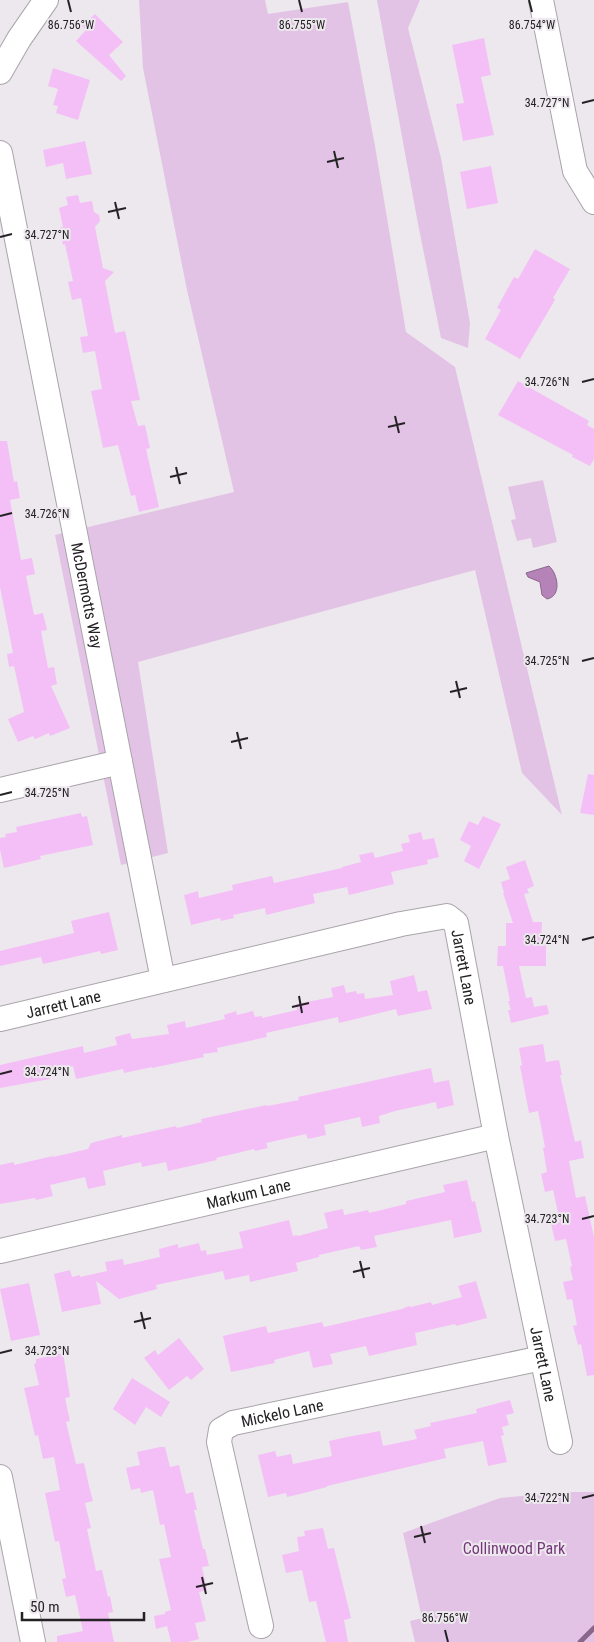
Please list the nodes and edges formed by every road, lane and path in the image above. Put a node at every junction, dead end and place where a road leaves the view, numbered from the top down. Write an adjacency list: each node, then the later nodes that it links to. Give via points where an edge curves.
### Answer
1 (46, 0): 3 (street)
2 (541, 0): 5 (street, via 575,171)
3 (0, 72)
4 (1, 162): 6 (street, McDermotts Way)
5 (594, 202)
6 (120, 762): 7 (street); 8 (street, McDermotts Way)
7 (0, 790)
8 (163, 980): 9 (street, Jarrett Lane); 10 (street, Jarrett Lane, via 447,916 456,923)
9 (0, 1019)
10 (496, 1136): 11 (street, Markum Lane); 12 (street, Jarrett Lane)
11 (0, 1251)
12 (542, 1358): 13 (street, Jarrett Lane); 15 (street, Mickelo Lane, via 233,1423 221,1430 219,1442)
13 (560, 1442)
14 (0, 1477): 16 (street)
15 (261, 1626)
16 (33, 1642)

